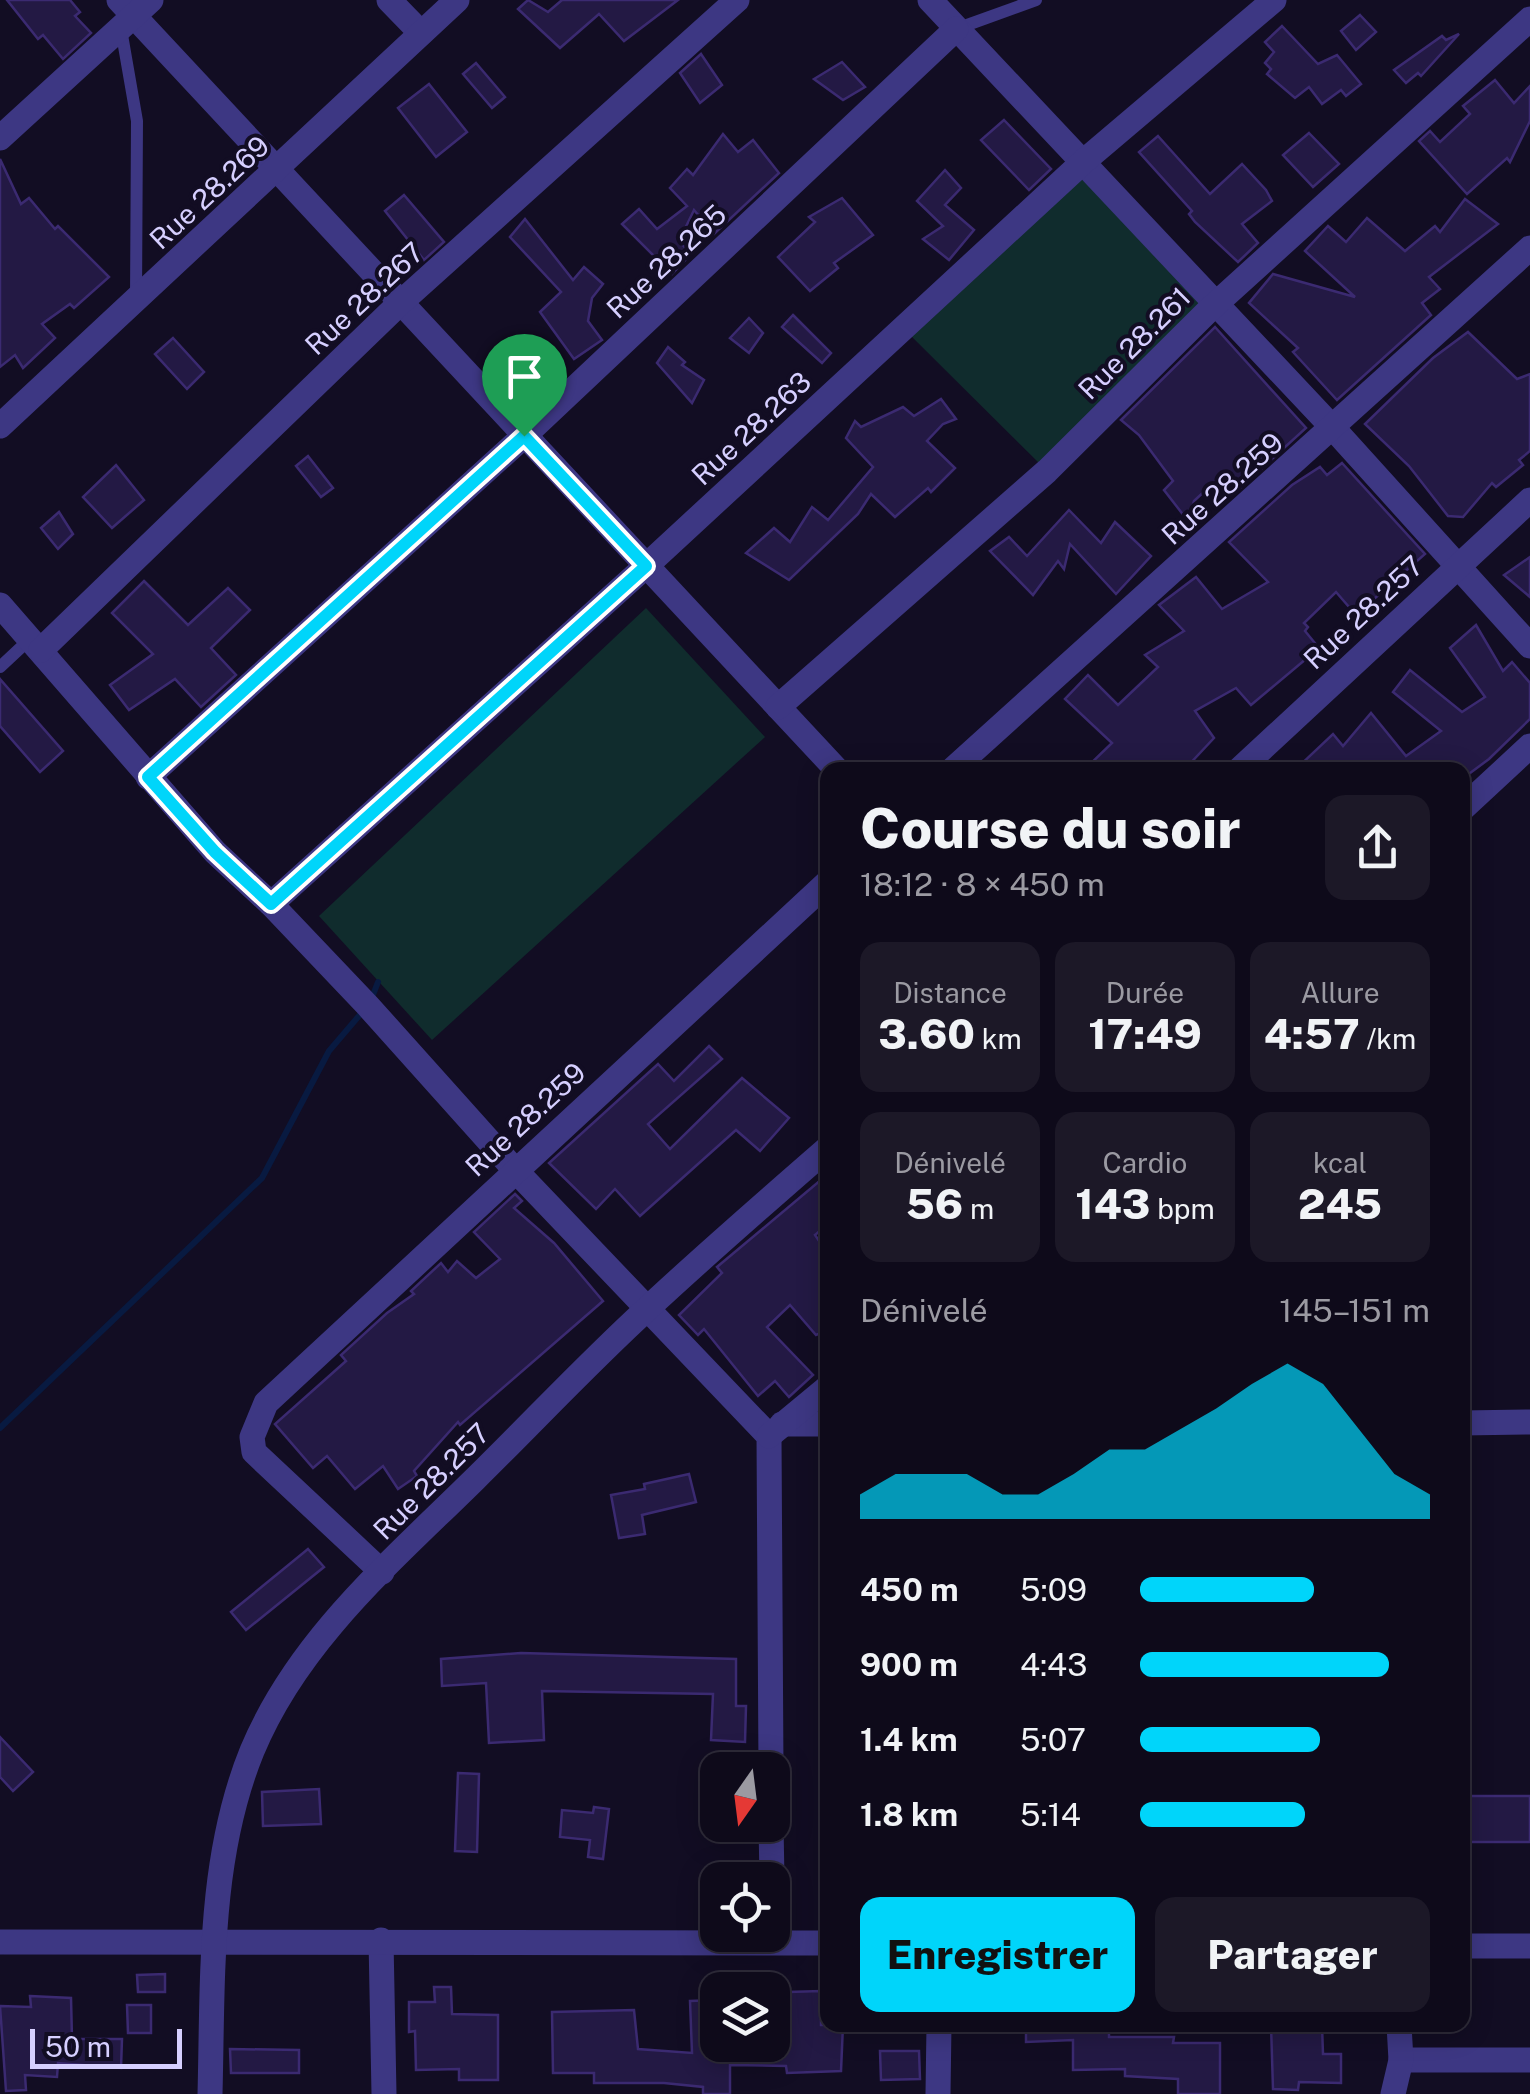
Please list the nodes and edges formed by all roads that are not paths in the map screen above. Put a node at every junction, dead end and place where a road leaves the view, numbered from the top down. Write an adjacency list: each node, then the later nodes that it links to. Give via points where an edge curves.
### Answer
1 (390, 0): 10 (street)
2 (457, 0): 10 (street, Rue 28.269)
3 (737, 0): 17 (street, Rue 28.267)
4 (930, 0): 9 (street)
5 (1036, 0): 9 (lane)
6 (1274, 0): 12 (street, Rue 28.263)
7 (131, 11): 11 (street); 13 (street); 15 (lane, via 138,121)
8 (1530, 19): 16 (street, Rue 28.261)
9 (956, 29): 12 (street); 20 (street, Rue 28.265)
10 (421, 33): 13 (street, Rue 28.269)
11 (0, 138)
12 (1083, 162): 16 (street); 23 (street, Rue 28.263)
13 (276, 172): 15 (street, Rue 28.269); 17 (street)
14 (1530, 248): 19 (street, Rue 28.259)
15 (136, 300): 18 (street, Rue 28.269)
16 (1217, 303): 19 (street); 28 (street, Rue 28.261, via 1046,471)
17 (399, 304): 20 (street); 25 (street, Rue 28.267)
18 (0, 426)
19 (1333, 428): 22 (street); 31 (street, Rue 28.259)
20 (524, 436): 23 (street); 33 (street, Rue 28.265)
21 (1530, 500): 22 (street, Rue 28.257)
22 (1459, 564): 26 (street); 32 (street, Rue 28.257)
23 (646, 566): 28 (street); 36 (street, Rue 28.263)
24 (0, 606): 25 (street)
25 (36, 644): 27 (lane); 33 (street)
26 (1530, 646)
27 (0, 666)
28 (778, 707): 30 (street)
29 (1530, 746): 34 (street)
30 (830, 762)
31 (961, 762)
32 (1248, 762)
33 (148, 777): 36 (street)
34 (1470, 802)
35 (820, 889): 38 (street, Rue 28.259)
36 (271, 904): 38 (street)
37 (820, 1155): 39 (street, Rue 28.257)
38 (514, 1169): 39 (street); 45 (street, Rue 28.259, via 266,1403 252,1438 254,1452)
39 (646, 1310): 44 (street); 45 (street, Rue 28.257)
40 (820, 1394): 44 (street)
41 (1530, 1422): 42 (street)
42 (1470, 1423)
43 (820, 1425): 44 (street)
44 (776, 1430): 46 (street)
45 (382, 1572): 50 (street, Rue 28.257, via 310,1650 252,1752 220,1876)
46 (771, 1752)
47 (700, 1938): 48 (street)
48 (381, 1940): 50 (street); 60 (street)
49 (790, 1940): 52 (street)
50 (214, 1941): 51 (street); 59 (street, Rue 28.257)
51 (0, 1942)
52 (820, 1942)
53 (1470, 1946): 54 (street)
54 (1530, 1946)
55 (939, 2032): 61 (street)
56 (1400, 2032): 57 (street)
57 (1402, 2060): 58 (street); 62 (street)
58 (1530, 2060)
59 (210, 2094)
60 (384, 2094)
61 (938, 2094)
62 (1394, 2094)

